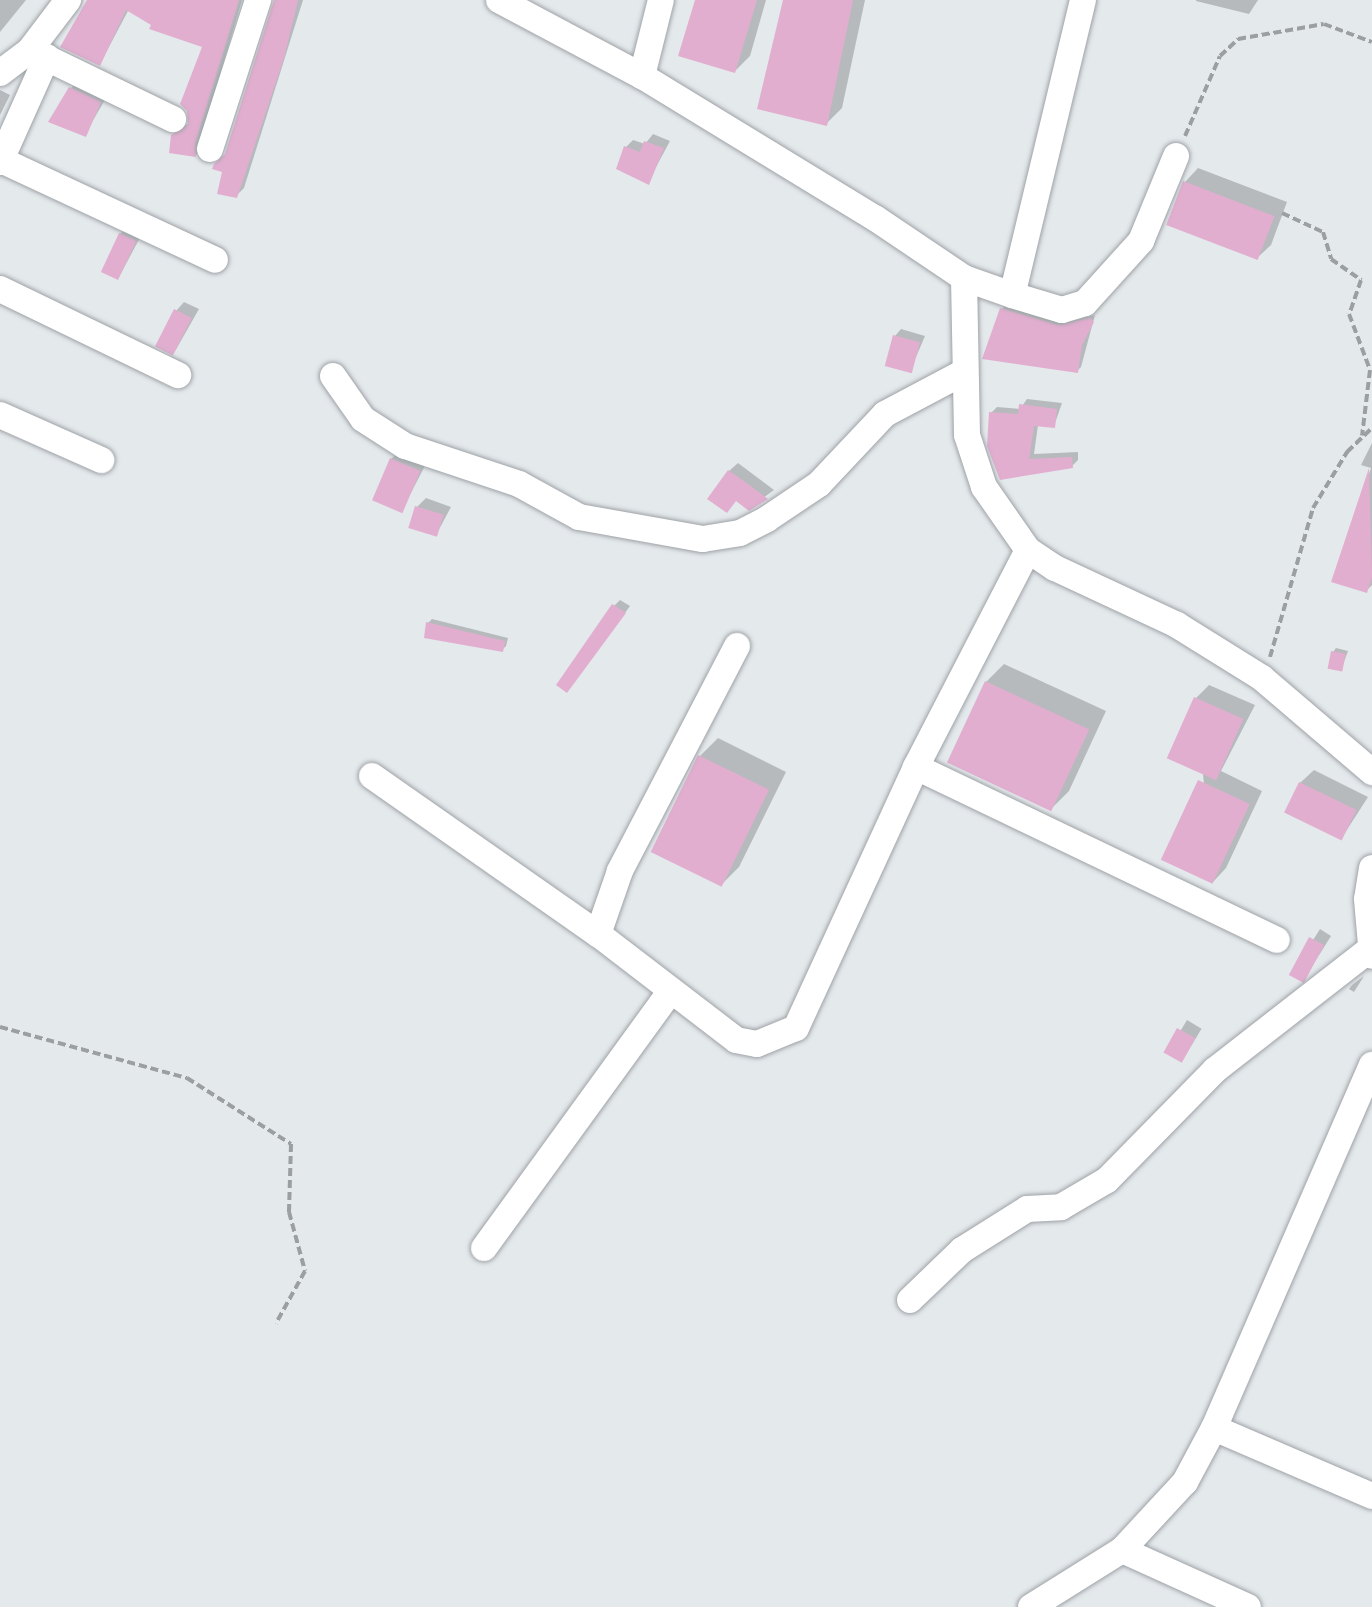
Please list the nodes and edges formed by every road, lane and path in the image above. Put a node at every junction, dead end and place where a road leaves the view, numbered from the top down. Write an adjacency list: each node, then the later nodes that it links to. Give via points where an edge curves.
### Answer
1 (68, 0): 7 (street)
2 (258, 0): 11 (street)
3 (499, 0): 9 (street)
4 (661, 0): 9 (street)
5 (1083, 0): 18 (street)
6 (1372, 42): 12 (path, via 1324,24 1238,39 1220,56)
7 (39, 53): 8 (street); 10 (street); 13 (street)
8 (0, 73)
9 (642, 76): 16 (street)
10 (173, 119)
11 (210, 149)
12 (1176, 156): 18 (street, via 1141,241 1085,303 1062,310)
13 (0, 161): 15 (street)
14 (1282, 213): 24 (path, via 1323,232 1331,259 1361,280 1349,314 1370,370)
15 (215, 260)
16 (964, 278): 18 (street); 19 (street)
17 (0, 289): 20 (street)
18 (1012, 295)
19 (962, 373): 21 (street, via 885,414 819,484 767,519 740,533 703,539 579,517 519,484 405,446 363,419); 26 (street, via 967,435 984,487)
20 (178, 375)
21 (333, 376)
22 (0, 415): 25 (street)
23 (1372, 428): 24 (path)
24 (1362, 438): 28 (path, via 1347,452 1313,508 1281,629)
25 (101, 460)
26 (1028, 550): 28 (street, via 1177,625); 29 (street)
27 (737, 646): 33 (street, via 620,871)
28 (1262, 678): 30 (street)
29 (916, 767): 34 (street); 36 (street, via 796,1028 774,1041 736,1040)
30 (1372, 772)
31 (372, 776): 33 (street)
32 (1372, 868): 35 (street)
33 (598, 934): 36 (street)
34 (1277, 940)
35 (1370, 954): 40 (street, via 1215,1070 1107,1180 1061,1207 1027,1209 962,1250)
36 (671, 991): 39 (street)
37 (0, 1027): 41 (path, via 187,1078 291,1144 289,1212 305,1271)
38 (1372, 1065): 42 (street)
39 (484, 1248)
40 (910, 1300)
41 (276, 1323)
42 (1214, 1428): 43 (street); 44 (street, via 1185,1482)
43 (1372, 1496)
44 (1122, 1550): 45 (street); 46 (street)
45 (1031, 1607)
46 (1248, 1607)

